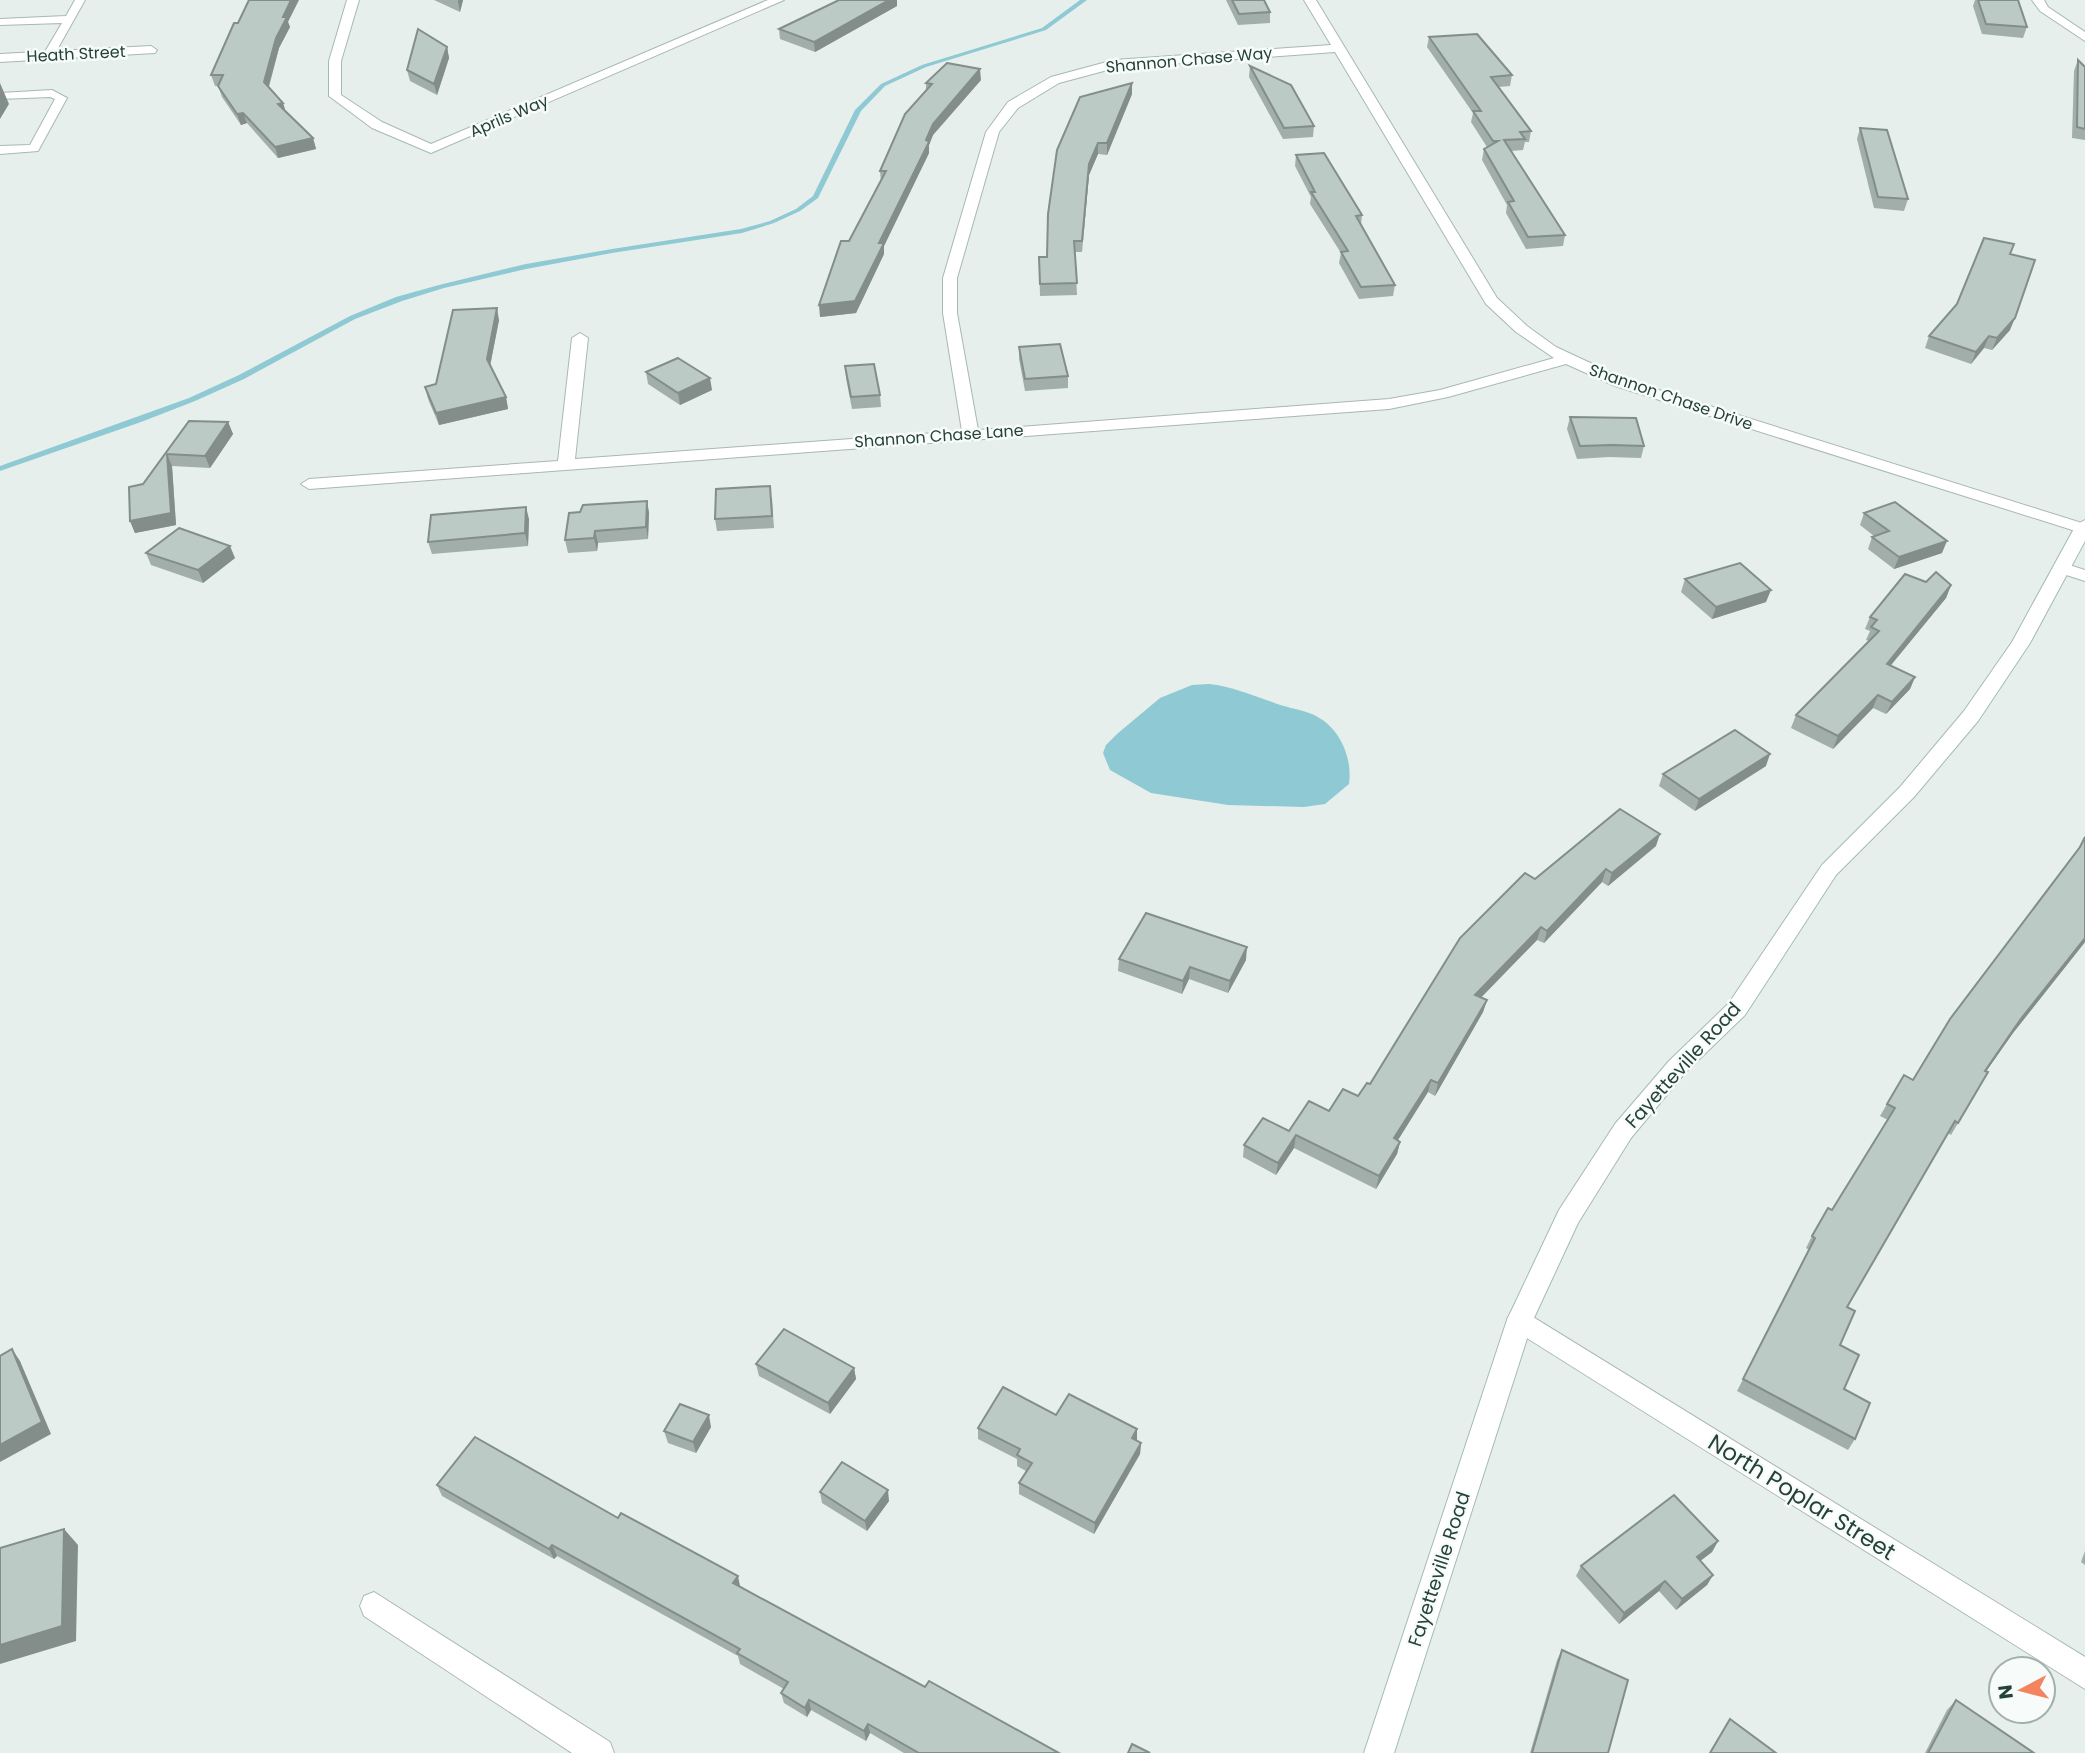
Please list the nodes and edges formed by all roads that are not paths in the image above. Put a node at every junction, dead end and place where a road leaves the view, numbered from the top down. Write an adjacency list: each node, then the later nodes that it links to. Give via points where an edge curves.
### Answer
1 (80, 0): 6 (lane)
2 (354, 0): 3 (street, Aprils Way, via 335,61 335,96 377,125 431,149)
3 (778, 0)
4 (1310, 0): 9 (street, Shannon Chase Drive)
5 (2038, 0): 8 (street)
6 (69, 19): 7 (lane); 11 (lane)
7 (0, 22)
8 (2085, 37)
9 (1340, 48): 16 (street, Shannon Chase Drive, via 1490,302 1520,332); 17 (street, Shannon Chase Way, via 1114,64 1055,80 1006,111 993,132 950,278 950,313)
10 (152, 50): 11 (street, Heath Street)
11 (49, 55): 12 (street, Heath Street)
12 (0, 58)
13 (0, 96): 14 (lane, via 52,93 61,98 34,148)
14 (0, 150)
15 (580, 338): 18 (street)
16 (1563, 359): 17 (street, Shannon Chase Lane, via 1442,394 1389,404); 20 (street, Shannon Chase Drive, via 1621,383)
17 (971, 434): 18 (street, Shannon Chase Lane)
18 (566, 463): 19 (street, Shannon Chase Lane)
19 (309, 484)
20 (2084, 527): 21 (street, Fayetteville Road)
21 (2074, 572): 22 (street, Fayetteville Road, via 1970,716 1907,792 1829,870 1737,1009 1677,1067 1623,1130 1568,1217)
22 (1520, 1320): 24 (street, North Poplar Street); 26 (street, Fayetteville Road)
23 (374, 1606): 25 (street)
24 (2085, 1674)
25 (599, 1753)
26 (1379, 1753)

